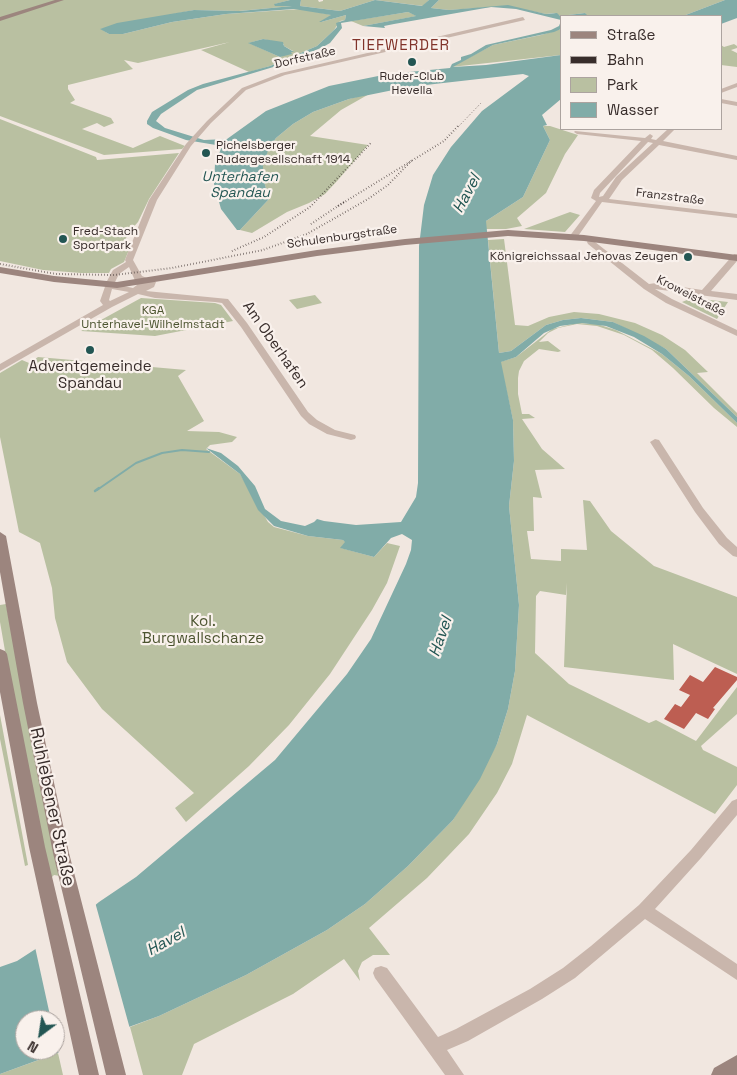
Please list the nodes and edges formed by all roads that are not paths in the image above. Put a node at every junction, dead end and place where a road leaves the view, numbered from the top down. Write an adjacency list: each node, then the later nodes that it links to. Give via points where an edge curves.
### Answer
1 (61, 0): 3 (street)
2 (518, 17): 19 (street, Dorfstraße, via 523,19 264,80 244,89 188,145 153,200 129,260)
3 (0, 19)
4 (737, 84): 5 (street)
5 (722, 91)
6 (722, 100): 7 (street)
7 (737, 104)
8 (667, 130): 10 (street); 11 (street)
9 (577, 132): 10 (street)
10 (646, 140): 11 (street); 13 (street, via 597,192 595,198)
11 (657, 142): 12 (street); 13 (street, via 619,179 606,198)
12 (737, 158)
13 (600, 200): 14 (street, Franzstraße); 15 (street)
14 (737, 216)
15 (573, 237): 16 (street); 17 (street, via 502,233)
16 (593, 239): 18 (street); 24 (street, Krowelstraße, via 591,242)
17 (405, 242): 21 (street, Schulenburgstraße, via 307,249); 22 (street, Schulenburgstraße)
18 (736, 257): 26 (street)
19 (132, 265): 21 (street); 23 (street, via 116,272)
20 (0, 270): 23 (street, Schulenburgstraße)
21 (139, 280): 22 (street, Schulenburgstraße); 23 (street, Schulenburgstraße); 25 (street, via 141,285)
22 (152, 280): 25 (street, via 151,285)
23 (110, 284): 25 (street, Am Oberhafen); 28 (street, via 104,301)
24 (647, 287): 26 (street); 29 (street, Krowelstraße)
25 (134, 292): 28 (street); 31 (street, Am Oberhafen, via 225,301 304,414 331,432)
26 (704, 293): 27 (street)
27 (737, 297)
28 (109, 305): 30 (street)
29 (737, 333)
30 (0, 368)
31 (351, 437)
32 (655, 442): 34 (street, via 699,510 723,541)
33 (0, 536): 35 (street, Ruhlebener Straße)
34 (737, 553)
35 (3, 589): 44 (street, Ruhlebener Straße, via 66,878)
36 (0, 654): 43 (street, Ruhlebener Straße, via 50,905)
37 (737, 804): 38 (street)
38 (644, 910): 40 (street); 41 (street, via 569,972 462,1035)
39 (381, 973): 41 (street)
40 (737, 973)
41 (434, 1047): 45 (street)
42 (737, 1064): 46 (street)
43 (89, 1075)
44 (116, 1075)
45 (455, 1075)
46 (721, 1075)

